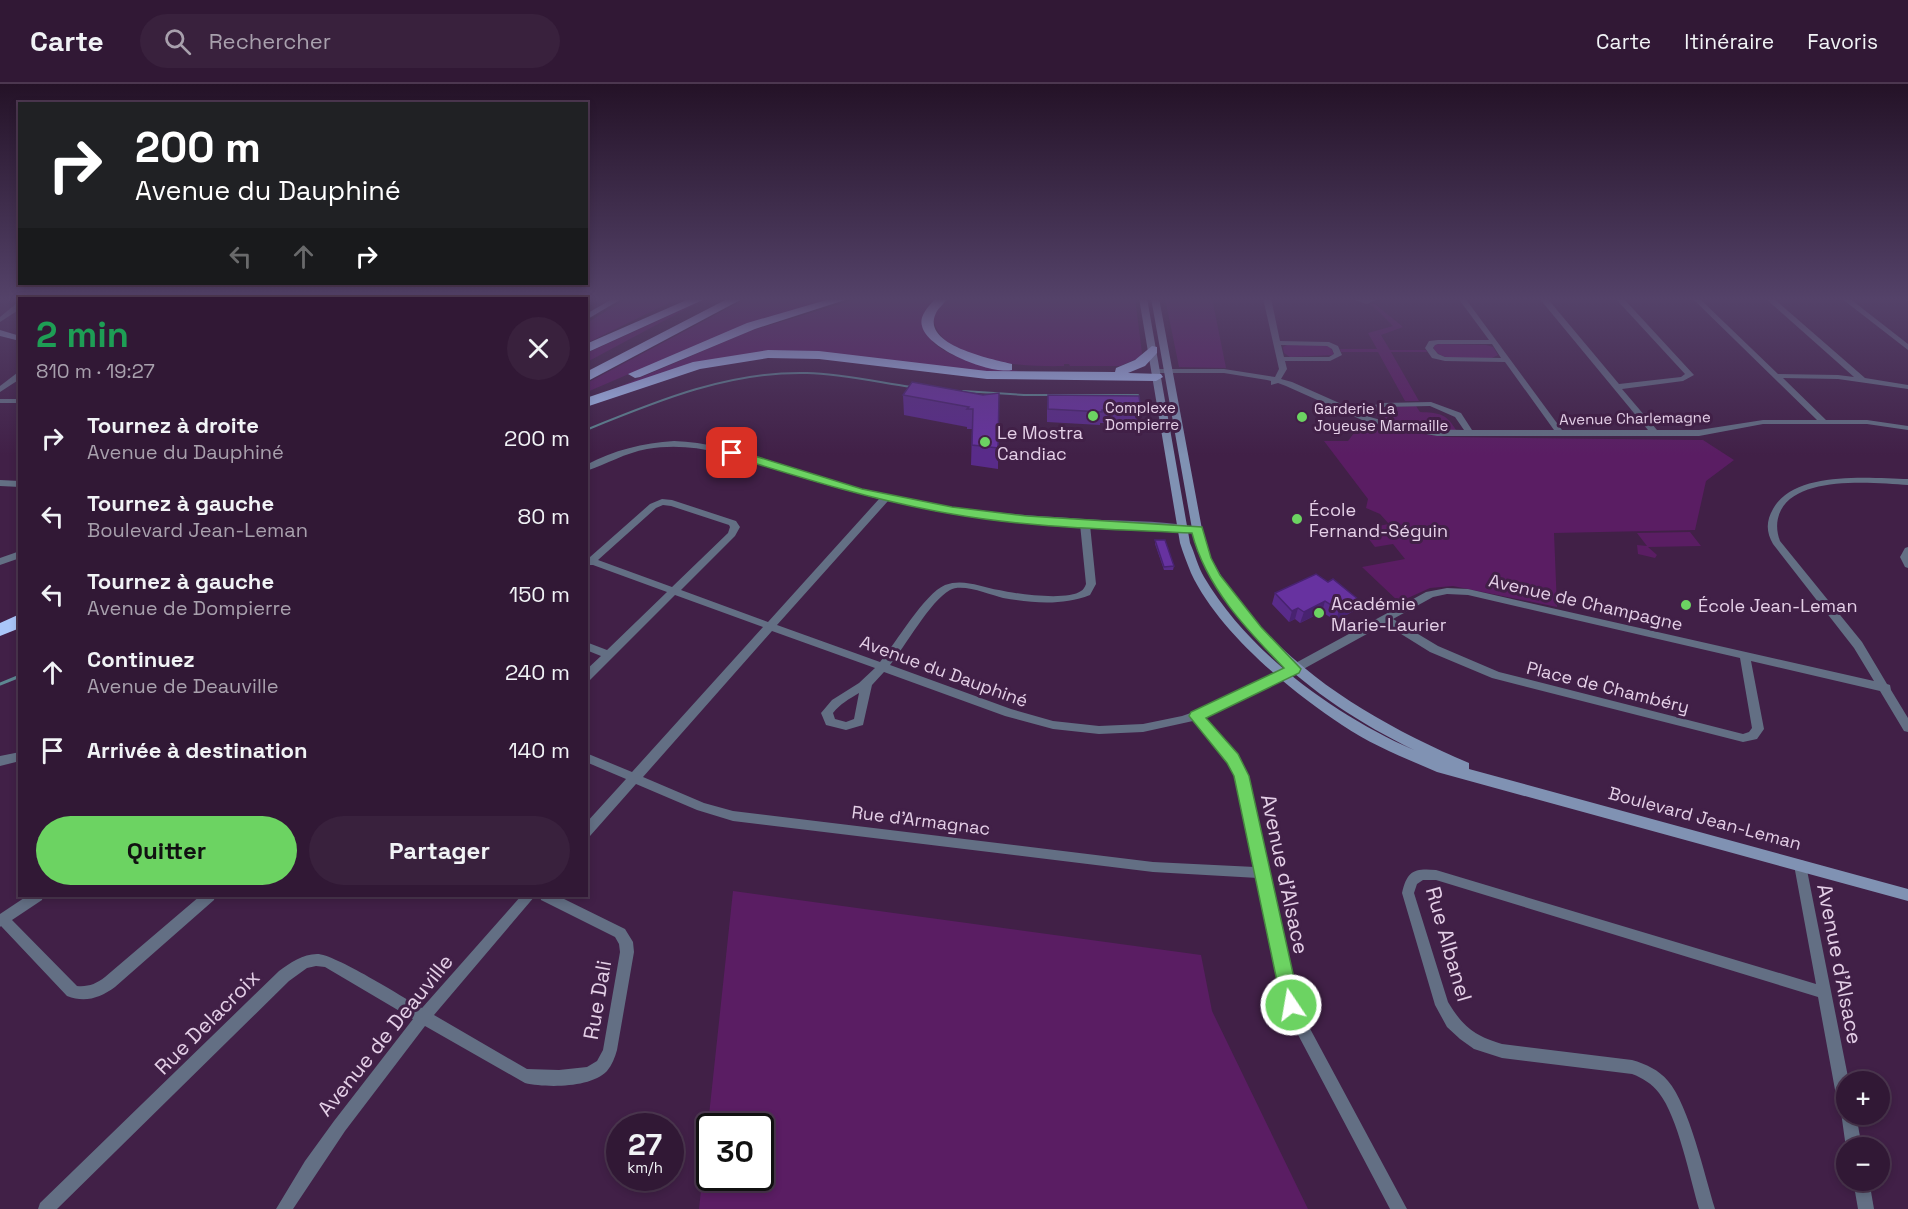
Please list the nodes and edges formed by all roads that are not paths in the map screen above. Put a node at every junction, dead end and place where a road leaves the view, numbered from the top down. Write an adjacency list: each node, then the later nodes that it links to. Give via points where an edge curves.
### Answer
1 (617, 350): 17 (highway)
2 (634, 350): 22 (highway)
3 (692, 350): 28 (highway)
4 (954, 350): 18 (highway, via 1022,369)
5 (1152, 350): 18 (highway, via 1140,363); 19 (street, Boulevard Jean-Leman)
6 (1161, 350): 19 (street, Boulevard Jean-Leman)
7 (1279, 350): 15 (street)
8 (1336, 350): 15 (street, via 1338,355 1330,359)
9 (1431, 350): 16 (street, via 1445,359)
10 (1500, 350): 16 (street)
11 (1587, 350): 25 (street)
12 (1667, 350): 25 (street, via 1690,375)
13 (1750, 350): 20 (street)
14 (1829, 350): 23 (street)
15 (1281, 359): 24 (street, via 1282,373)
16 (1507, 360): 37 (street)
17 (588, 366)
18 (1121, 371): 19 (highway)
19 (1163, 374): 24 (street, Avenue Charlemagne); 31 (highway, via 987,375 776,353 698,365); 44 (street, Boulevard Jean-Leman); 45 (street, Boulevard Jean-Leman)
20 (1776, 376): 23 (street); 33 (street)
21 (18, 377): 27 (street)
22 (588, 377)
23 (1862, 380): 26 (street)
24 (1274, 382): 32 (street, Avenue Charlemagne)
25 (1617, 387): 35 (street)
26 (1908, 387)
27 (0, 390)
28 (588, 394)
29 (0, 400): 30 (street)
30 (18, 401)
31 (588, 402)
32 (1365, 418): 36 (street, Avenue Charlemagne, via 1415,430); 36 (street, via 1382,405 1431,404 1458,415)
33 (1824, 422): 34 (street, Avenue Charlemagne); 35 (street, Avenue Charlemagne, via 1753,423 1704,433)
34 (1908, 428)
35 (1655, 433): 37 (street, Avenue Charlemagne)
36 (1470, 434): 37 (street, Avenue Charlemagne)
37 (1560, 434)
38 (588, 468): 42 (street, via 638,448 693,444)
39 (1908, 482): 65 (street, via 1808,486 1782,500 1773,520 1773,536 1779,546 1847,630)
40 (0, 483): 41 (street)
41 (18, 484)
42 (885, 498): 43 (street, via 983,515); 54 (street)
43 (1085, 524): 44 (street); 61 (street, via 1091,584 1086,593 1070,598 1023,597 966,585 949,586 939,593)
44 (1183, 528): 45 (street); 62 (street, Boulevard Jean-Leman, via 1192,563 1211,597 1246,639)
45 (1198, 530): 62 (street, Boulevard Jean-Leman, via 1215,577)
46 (1908, 550): 50 (street)
47 (18, 555): 49 (street)
48 (588, 561): 51 (street, Avenue du Dauphiné); 51 (street, via 662,502 734,524 732,534)
49 (0, 562)
50 (1908, 566)
51 (674, 591): 54 (street, Avenue du Dauphiné); 59 (street)
52 (1385, 619): 60 (street, Avenue de Champagne, via 1434,593 1468,592); 60 (street, Place de Chambéry, via 1444,654 1511,680 1743,738 1753,736 1758,729); 62 (street, Avenue de Champagne)
53 (18, 623): 55 (highway)
54 (771, 626): 61 (street, Avenue du Dauphiné); 71 (street)
55 (0, 631)
56 (18, 635): 57 (highway)
57 (0, 643)
58 (588, 647): 59 (street)
59 (609, 655): 63 (street)
60 (1745, 656): 65 (street, Avenue de Champagne)
61 (882, 666): 64 (street); 66 (street, Avenue du Dauphiné, via 1021,717 1063,726 1133,729)
62 (1289, 672): 66 (street, Avenue du Dauphiné); 73 (street, Boulevard Jean-Leman, via 1335,714 1382,742 1442,768)
63 (588, 675)
64 (867, 683)
65 (1886, 688): 67 (street)
66 (1196, 716): 74 (street, Avenue d'Alsace, via 1239,770)
67 (1908, 728)
68 (18, 756): 70 (street)
69 (588, 758): 71 (street, Rue d'Armagnac)
70 (0, 761)
71 (634, 778): 72 (street); 74 (street, Rue d'Armagnac, via 701,807 733,816 1154,867)
72 (588, 830)
73 (1800, 865): 75 (street, Boulevard Jean-Leman); 81 (street, Avenue d'Alsace)
74 (1263, 873): 87 (street, Avenue d'Alsace, via 1293,1012)
75 (1908, 895)
76 (36, 897): 80 (street)
77 (208, 897): 80 (street, via 110,982 84,993 72,991)
78 (528, 897): 82 (street, Avenue de Deauville)
79 (548, 897): 82 (street, Rue Dali, via 615,930 626,942 610,1050 599,1068 582,1075 525,1076)
80 (1, 920)
81 (1825, 993): 83 (street, Avenue d'Alsace); 88 (street, Rue Albanel, via 1436,875 1421,874 1411,881 1408,892 1440,999 1458,1028 1479,1044 1502,1052 1632,1067 1651,1075 1672,1103)
82 (422, 1016): 85 (street, Rue Delacroix, via 328,962 315,959 299,964); 86 (street, Avenue de Deauville, via 356,1100)
83 (1839, 1071)
84 (1863, 1191): 89 (street)
85 (46, 1209)
86 (284, 1209)
87 (1400, 1209)
88 (1707, 1209)
89 (1866, 1209)

